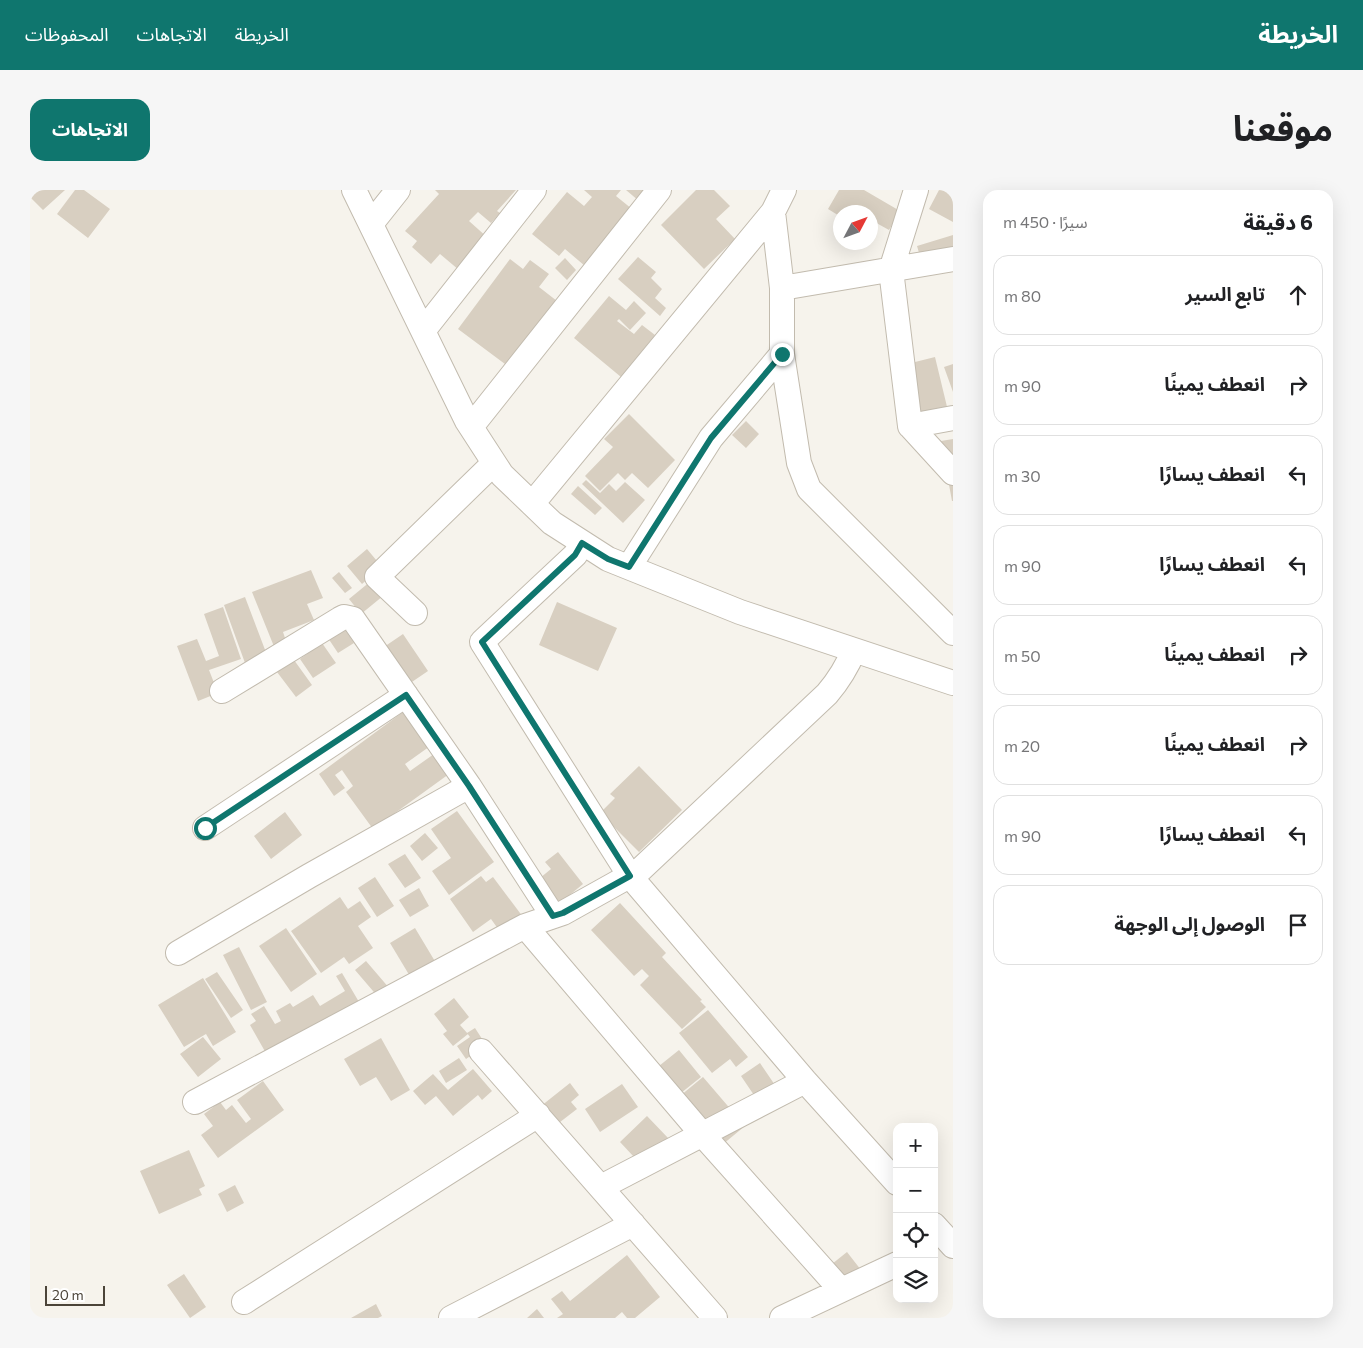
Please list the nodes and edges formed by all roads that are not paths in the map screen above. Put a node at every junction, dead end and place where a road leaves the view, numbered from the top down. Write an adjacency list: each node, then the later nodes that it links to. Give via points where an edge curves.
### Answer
1 (354, 190): 8 (street)
2 (398, 190): 8 (street)
3 (534, 190): 12 (street)
4 (659, 190): 16 (street)
5 (784, 190): 7 (street)
6 (916, 190): 10 (street)
7 (773, 212): 11 (street); 19 (street)
8 (371, 224): 12 (street)
9 (953, 259): 10 (street)
10 (891, 270): 11 (street); 15 (street)
11 (782, 288): 13 (street)
12 (423, 331): 16 (street)
13 (782, 354): 21 (street, via 711,438); 23 (street, via 799,463 809,489)
14 (953, 418): 15 (street)
15 (910, 426): 18 (street)
16 (471, 427): 17 (street)
17 (494, 463): 19 (street); 22 (street, via 377,577)
18 (953, 473)
19 (532, 504): 20 (street, via 552,523)
20 (582, 543): 21 (street); 30 (street, via 575,555 482,642)
21 (629, 567): 24 (street, via 740,612)
22 (416, 612)
23 (953, 633)
24 (854, 650): 25 (street); 30 (street, via 843,674 827,694)
25 (953, 683)
26 (222, 691): 27 (street, via 344,617 356,622)
27 (406, 695): 28 (street); 29 (street)
28 (469, 786): 31 (street); 33 (street)
29 (205, 828)
30 (630, 876): 31 (street); 35 (street)
31 (553, 916): 32 (street)
32 (525, 926): 36 (street); 38 (street)
33 (178, 953)
34 (481, 1052): 37 (street)
35 (804, 1081): 38 (street); 39 (street)
36 (195, 1102)
37 (538, 1115): 40 (street); 44 (street)
38 (702, 1134): 40 (street); 43 (street)
39 (893, 1179)
40 (601, 1187): 41 (street)
41 (633, 1224): 45 (street); 46 (street)
42 (893, 1266): 43 (street)
43 (841, 1290): 47 (street)
44 (244, 1302)
45 (451, 1318)
46 (715, 1318)
47 (782, 1318)

